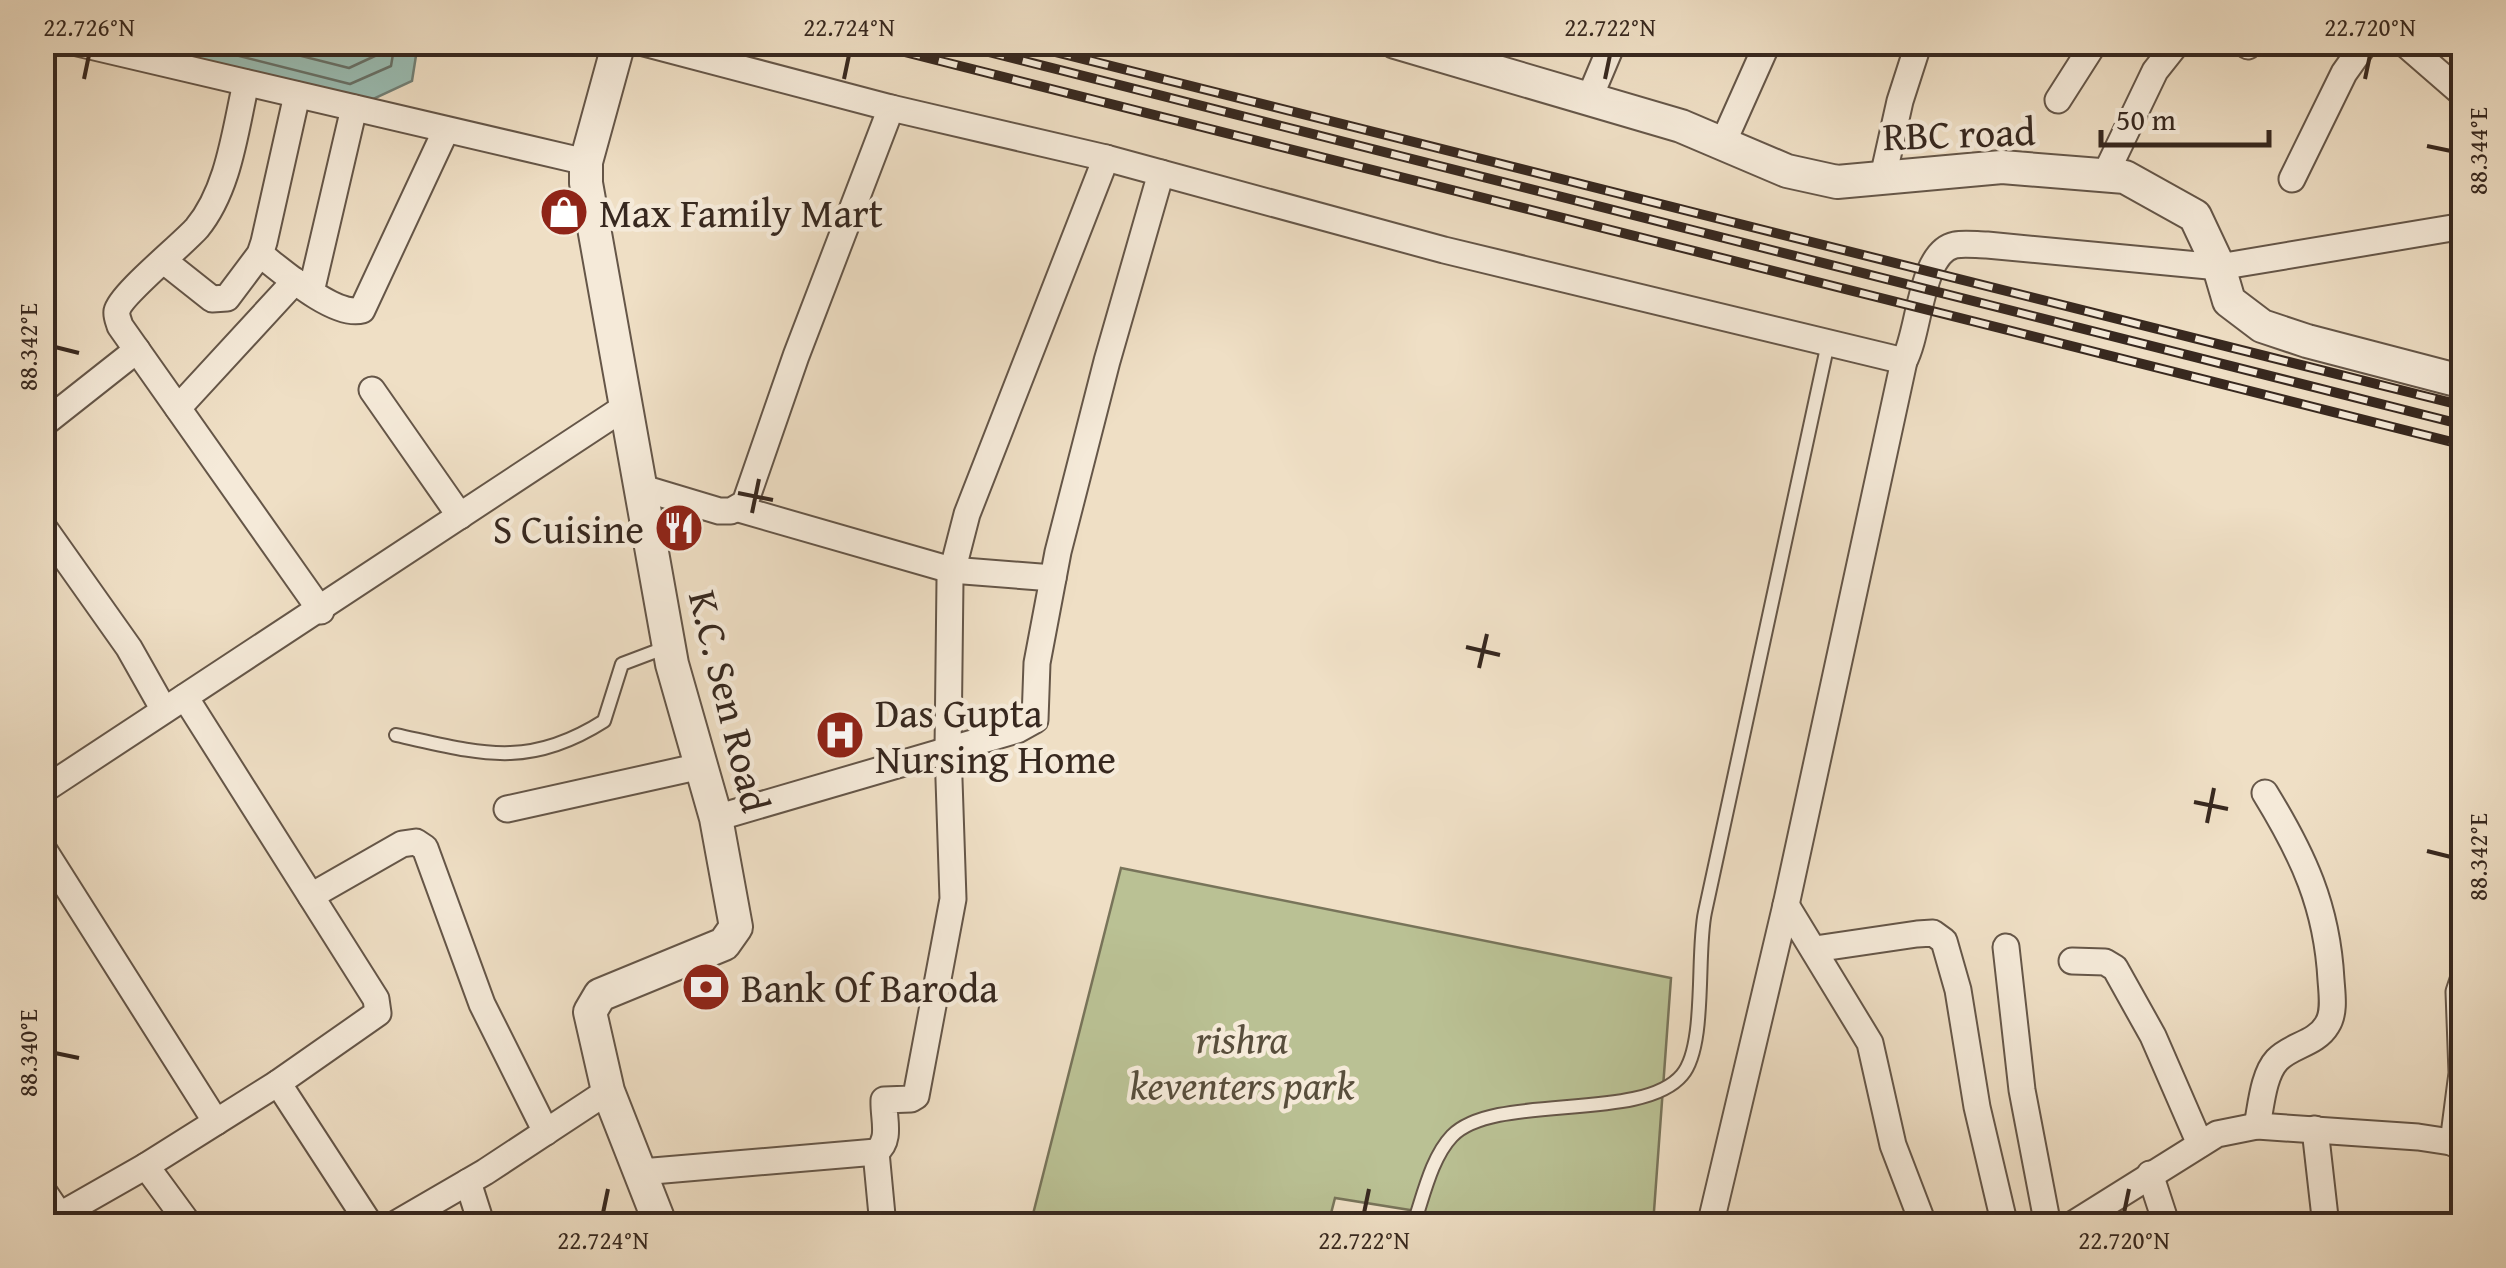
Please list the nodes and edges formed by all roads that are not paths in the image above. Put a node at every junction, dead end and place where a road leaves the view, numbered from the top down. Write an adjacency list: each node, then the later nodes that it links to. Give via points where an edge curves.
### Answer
1 (73, 42): 15 (street)
2 (620, 42): 25 (street, K.C. Sen Road)
3 (640, 42): 21 (street)
4 (1395, 42): 14 (street, RBC road)
5 (1614, 42): 18 (street)
6 (1768, 42): 23 (street)
7 (1919, 42): 28 (street)
8 (2095, 42): 19 (street)
9 (2178, 42): 27 (street, via 2155,72)
10 (2242, 42): 11 (street)
11 (2250, 42)
12 (2366, 42): 29 (street)
13 (2403, 42): 17 (street)
14 (1455, 50): 18 (street, RBC road)
15 (246, 83): 16 (street); 32 (street, via 220,186 198,226)
16 (297, 95): 20 (street); 31 (street)
17 (2464, 95)
18 (1589, 99): 23 (street, RBC road)
19 (2058, 100)
20 (354, 108): 22 (street); 34 (street)
21 (891, 108): 24 (street); 44 (street)
22 (446, 130): 25 (street); 34 (street, via 362,310 345,311)
23 (1722, 145): 28 (street, RBC road, via 1787,172 1837,182)
24 (1106, 158): 26 (street); 47 (street)
25 (586, 162): 40 (street, K.C. Sen Road)
26 (1161, 173): 35 (street); 48 (street)
27 (2105, 175): 28 (street, RBC road, via 2002,166); 33 (street, RBC road, via 2126,176 2195,216)
28 (1884, 177)
29 (2292, 179)
30 (2464, 226): 33 (street)
31 (260, 254): 32 (street, via 222,300); 34 (street)
32 (164, 261): 36 (street, via 117,310)
33 (2219, 268): 37 (street, via 1954,244 1928,272); 38 (street, RBC road, via 2229,300 2262,326)
34 (303, 286): 41 (street)
35 (1828, 343): 37 (street); 88 (lane, via 1703,920 1696,1036 1684,1074 1640,1098 1471,1124 1452,1136 1436,1162)
36 (137, 350): 41 (street); 42 (street)
37 (1904, 361): 61 (street)
38 (2464, 382)
39 (372, 390): 45 (street)
40 (625, 407): 43 (street, K.C. Sen Road); 45 (street)
41 (178, 408): 49 (street)
42 (42, 425)
43 (638, 487): 44 (street, via 720,510); 50 (street, K.C. Sen Road)
44 (739, 509): 47 (street)
45 (460, 516): 49 (street)
46 (42, 525): 51 (street)
47 (950, 570): 48 (street); 53 (street)
48 (1053, 578): 53 (street, via 1037,663 1035,720)
49 (321, 610): 51 (street)
50 (669, 646): 52 (lane, via 622,664 604,721 540,751 482,754); 54 (street, K.C. Sen Road)
51 (174, 704): 55 (street); 60 (street)
52 (396, 735)
53 (948, 750): 58 (street); 75 (street, via 953,899 945,955 918,1092 912,1100 884,1100 885,1144)
54 (701, 766): 57 (street); 58 (street, K.C. Sen Road)
55 (42, 791)
56 (2266, 793): 70 (street, via 2318,893 2332,1000 2330,1023 2320,1035 2277,1060)
57 (507, 809)
58 (716, 818): 68 (street, K.C. Sen Road, via 736,932 724,944 594,1000 591,1027)
59 (42, 847): 69 (street)
60 (310, 896): 67 (street, via 378,1012); 72 (street, via 402,844 424,848 482,1004)
61 (1786, 905): 63 (street); 89 (street)
62 (2006, 947): 92 (street, via 2022,1090)
63 (1816, 950): 90 (street, via 1870,1043 1893,1145); 91 (street, via 1916,934 1944,941)
64 (2072, 961): 73 (street, via 2116,968)
65 (2464, 977): 66 (street)
66 (2462, 1048): 74 (street)
67 (278, 1082): 69 (street); 83 (street)
68 (608, 1092): 72 (street); 77 (street, K.C. Sen Road)
69 (216, 1122): 76 (street)
70 (2256, 1126): 71 (street); 73 (street)
71 (2315, 1129): 74 (street); 95 (street)
72 (546, 1132): 79 (street)
73 (2200, 1144): 78 (street)
74 (2458, 1144)
75 (876, 1152): 77 (street); 87 (street)
76 (146, 1166): 81 (street); 82 (street)
77 (641, 1172): 86 (street, K.C. Sen Road)
78 (2150, 1174): 93 (street); 94 (street)
79 (468, 1182): 84 (street); 85 (street)
80 (42, 1190): 81 (street)
81 (64, 1220)
82 (190, 1226)
83 (372, 1226)
84 (392, 1226)
85 (482, 1226)
86 (662, 1226)
87 (884, 1226)
88 (1413, 1226)
89 (1710, 1226)
90 (1924, 1226)
91 (2005, 1226)
92 (2048, 1226)
93 (2070, 1226)
94 (2167, 1226)
95 (2326, 1226)

